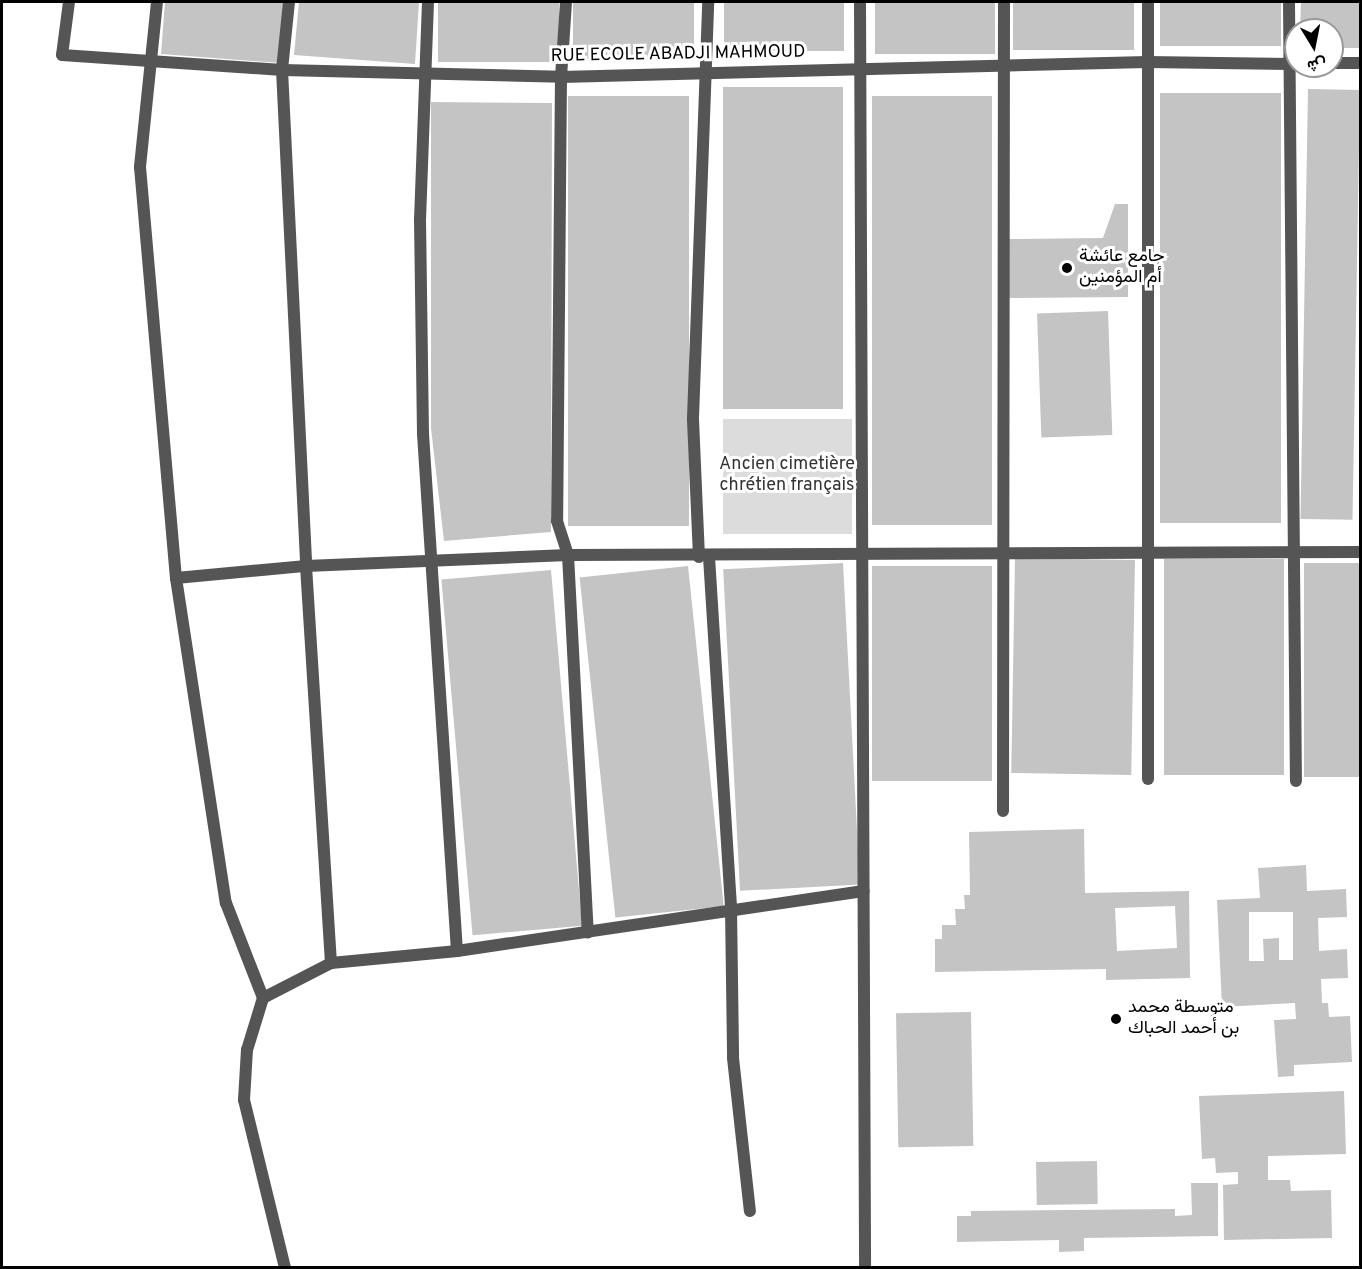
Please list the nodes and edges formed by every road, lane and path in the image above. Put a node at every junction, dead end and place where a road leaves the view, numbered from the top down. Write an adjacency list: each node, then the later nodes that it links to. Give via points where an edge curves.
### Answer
1 (69, 2): 12 (street, RUE ECOLE ABADJI MAHMOUD, via 62,55)
2 (157, 2): 12 (street)
3 (289, 2): 19 (street)
4 (428, 2): 21 (street)
5 (566, 2): 22 (street)
6 (708, 2): 20 (street)
7 (860, 2): 18 (street)
8 (1004, 2): 17 (street)
9 (1148, 2): 13 (street)
10 (1289, 2): 11 (street)
11 (1290, 18)
12 (152, 62): 19 (street, RUE ECOLE ABADJI MAHMOUD); 33 (street, via 140,167)
13 (1147, 62): 16 (street, RUE ECOLE ABADJI MAHMOUD); 17 (street, RUE ECOLE ABADJI MAHMOUD); 24 (street)
14 (1344, 63): 15 (street)
15 (1360, 63)
16 (1284, 64)
17 (1004, 66): 18 (street, RUE ECOLE ABADJI MAHMOUD); 26 (street)
18 (860, 69): 20 (street, RUE ECOLE ABADJI MAHMOUD); 28 (street)
19 (282, 70): 21 (street, RUE ECOLE ABADJI MAHMOUD); 32 (street)
20 (706, 71): 22 (street, RUE ECOLE ABADJI MAHMOUD); 30 (street, via 693,418)
21 (422, 74): 22 (street, RUE ECOLE ABADJI MAHMOUD); 31 (street, via 423,434)
22 (561, 77): 29 (street, via 557,521)
23 (1293, 78): 25 (street)
24 (1145, 550): 25 (street); 26 (street); 34 (street)
25 (1293, 550): 27 (street); 35 (street)
26 (1000, 551): 28 (street); 36 (street)
27 (1360, 552)
28 (862, 553): 30 (street); 37 (street)
29 (568, 555): 30 (street); 31 (street); 39 (street)
30 (704, 557): 38 (street)
31 (433, 559): 32 (street); 40 (street)
32 (306, 566): 33 (street); 41 (street)
33 (176, 578): 42 (street, via 226,903)
34 (1148, 779)
35 (1296, 781)
36 (1003, 811)
37 (864, 891): 38 (street); 45 (street)
38 (731, 908): 39 (street); 43 (street, via 733,1058)
39 (588, 932): 40 (street)
40 (457, 951): 41 (street)
41 (331, 963): 42 (street)
42 (263, 998): 44 (street, via 248,1050 244,1100)
43 (750, 1210)
44 (285, 1268)
45 (865, 1268)

